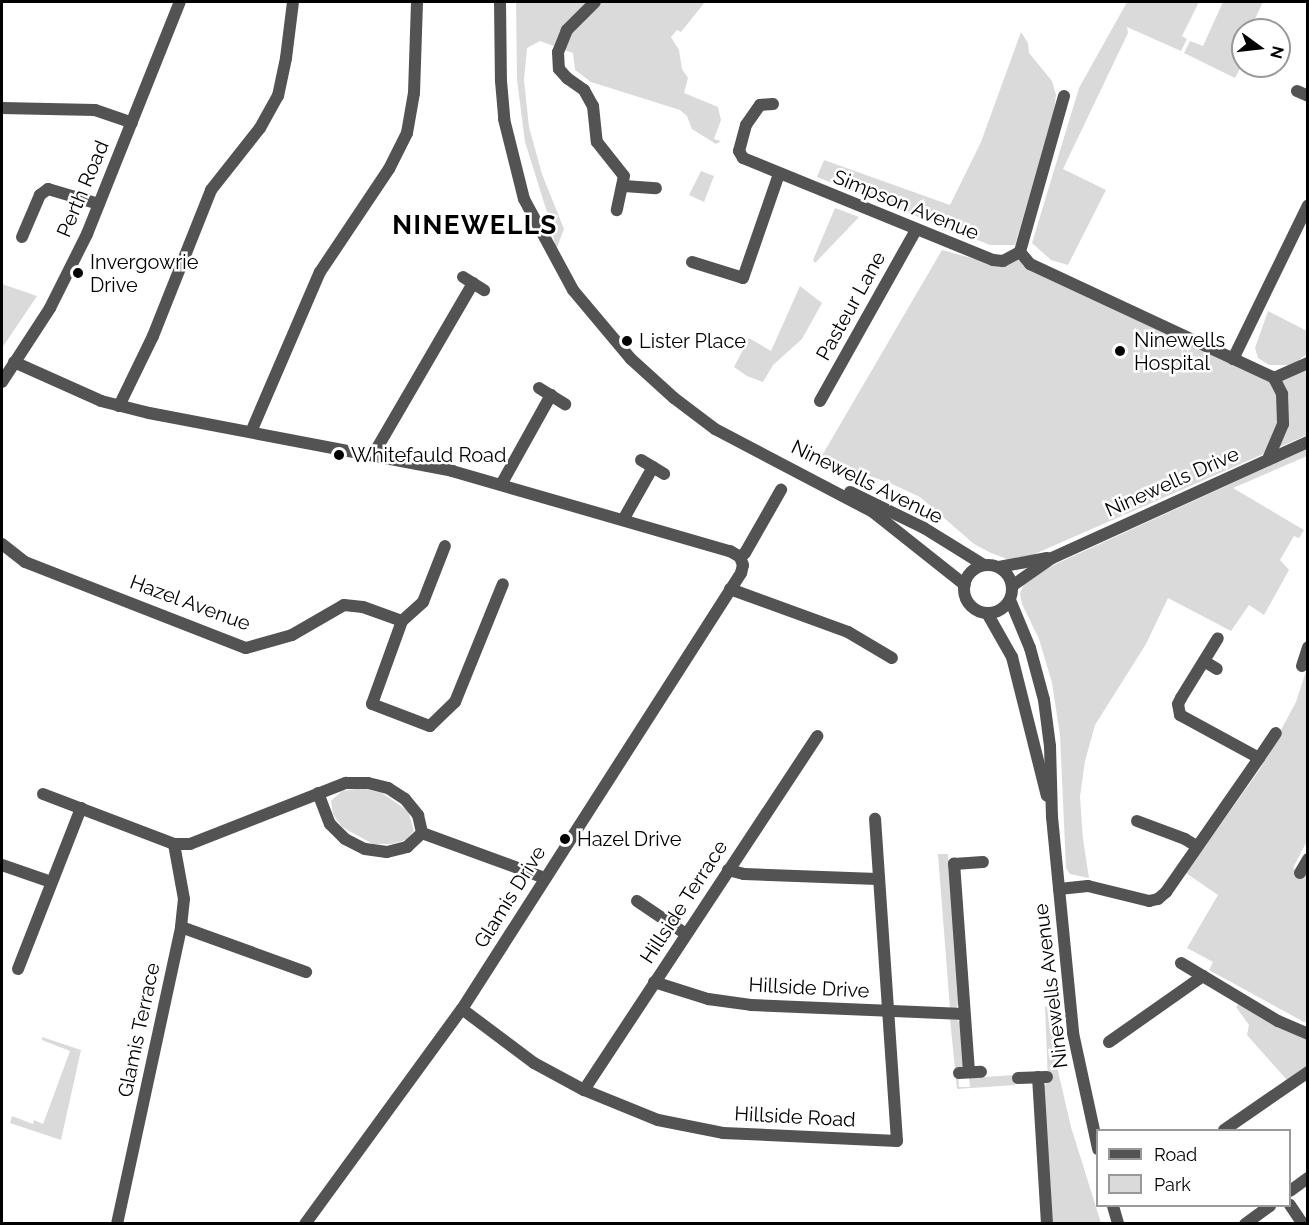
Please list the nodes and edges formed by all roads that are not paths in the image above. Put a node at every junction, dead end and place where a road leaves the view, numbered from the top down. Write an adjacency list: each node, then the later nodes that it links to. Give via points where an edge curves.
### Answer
1 (180, 2): 9 (street, Perth Road)
2 (293, 2): 30 (street, via 278,96 260,129 211,190 153,336)
3 (417, 2): 31 (street, via 414,93 407,133 389,169 320,272)
4 (500, 2): 33 (street, Ninewells Avenue, via 504,119 524,200 573,290 631,359 674,398 715,429)
5 (595, 2): 11 (street, via 567,30 558,52 559,69 584,90 593,106 597,142 624,176)
6 (1064, 96): 18 (street)
7 (773, 104): 10 (street, Simpson Avenue, via 760,105 746,125 739,151 743,158)
8 (2, 108): 9 (street, via 95,110)
9 (132, 123): 13 (street, Perth Road)
10 (779, 174): 16 (street, Simpson Avenue); 19 (street, via 743,278)
11 (624, 186): 12 (street); 15 (street)
12 (656, 188)
13 (99, 204): 17 (street, via 48,189 40,195); 22 (street, Perth Road, via 50,308)
14 (1308, 205): 21 (street)
15 (617, 210)
16 (916, 230): 18 (street, Simpson Avenue, via 993,260 1003,261); 28 (street, Pasteur Lane)
17 (22, 237)
18 (1020, 252): 21 (street, via 1030,264)
19 (692, 262)
20 (473, 283): 34 (street)
21 (1233, 359): 24 (street)
22 (14, 362): 25 (street, Perth Road); 30 (street)
23 (1308, 363): 24 (street)
24 (1274, 378): 36 (street, via 1282,394 1283,424)
25 (2, 382)
26 (539, 388): 27 (street)
27 (551, 395): 29 (street); 37 (street)
28 (820, 402)
29 (565, 404)
30 (119, 405): 31 (street)
31 (251, 432): 34 (street)
32 (1308, 442): 36 (street, Ninewells Drive)
33 (764, 454): 44 (street, Ninewells Avenue, via 879,505); 47 (street, Ninewells Avenue, via 873,512)
34 (373, 455): 37 (street)
35 (641, 460): 39 (street, via 658,471)
36 (1268, 460): 43 (street, Ninewells Drive)
37 (502, 483): 39 (street)
38 (781, 490): 42 (street, Glamis Drive)
39 (623, 520): 42 (street)
40 (2, 544): 52 (street, Hazel Avenue, via 25,562 246,648 292,635 344,605 363,607)
41 (445, 546): 52 (street, via 423,602)
42 (740, 557): 49 (street, Glamis Drive, via 741,573)
43 (1052, 558): 45 (street, Ninewells Drive); 48 (street, Ninewells Drive)
44 (984, 565): 45 (street, Ninewells Avenue); 47 (street, via 971,572)
45 (999, 567): 48 (street)
46 (503, 584): 52 (street, via 455,702 430,726 372,705)
47 (965, 585): 51 (street, Ninewells Avenue, via 970,604)
48 (1012, 586): 50 (street)
49 (730, 590): 55 (street, via 849,632); 76 (street, Glamis Drive)
50 (1010, 600): 51 (street, via 1000,610); 65 (street, Ninewells Avenue, via 1030,648 1044,700)
51 (987, 613): 65 (street, Ninewells Avenue, via 1012,657)
52 (402, 621)
53 (1218, 638): 56 (street)
54 (1308, 647): 57 (street)
55 (892, 658)
56 (1204, 661): 58 (street); 61 (street, via 1178,704 1180,715)
57 (1302, 666)
58 (1217, 669)
59 (1276, 733): 61 (street)
60 (817, 736): 74 (street, Hillside Terrace)
61 (1258, 758): 70 (street)
62 (318, 793): 68 (street, via 346,783 388,788 405,799 418,815); 68 (street, via 330,824 345,839 365,849 387,852 407,847); 69 (street, via 190,844)
63 (43, 794): 64 (street)
64 (81, 808): 69 (street); 78 (street)
65 (1052, 817): 79 (street, Ninewells Avenue)
66 (875, 819): 77 (street, Hillside Road)
67 (1137, 821): 70 (street, via 1185,838)
68 (422, 833): 76 (street)
69 (174, 844): 81 (street, Glamis Terrace, via 184,899)
70 (1196, 846): 79 (street, via 1158,899 1149,901 1088,886)
71 (1308, 859): 75 (street)
72 (983, 862): 92 (street, via 954,864)
73 (2, 865): 78 (street)
74 (728, 870): 77 (street, via 744,874); 82 (street, Hillside Terrace)
75 (1300, 873)
76 (545, 878): 90 (street, Glamis Drive)
77 (877, 879): 91 (street, Hillside Road)
78 (51, 882): 85 (street)
79 (1059, 889): 100 (street, Ninewells Avenue, via 1073,1033)
80 (636, 901): 82 (street)
81 (181, 927): 84 (street); 106 (street, Glamis Terrace)
82 (686, 933): 89 (street, Hillside Terrace)
83 (1181, 963): 87 (street)
84 (290, 966): 86 (street); 88 (street)
85 (18, 969)
86 (306, 972)
87 (1203, 976): 93 (street, via 1278,1022); 94 (street)
88 (285, 979)
89 (654, 982): 91 (street, Hillside Drive, via 708,999 751,1005); 98 (street, Hillside Terrace)
90 (462, 1009): 98 (street, Hillside Road, via 534,1062); 107 (street, Glamis Drive)
91 (888, 1012): 92 (street, Hillside Drive); 98 (street, Hillside Road, via 897,1141 723,1133 658,1120)
92 (964, 1014): 95 (street)
93 (1308, 1034)
94 (1109, 1042)
95 (969, 1072)
96 (1308, 1072): 99 (street)
97 (1018, 1078): 108 (street, via 1042,1077)
98 (584, 1090)
99 (1227, 1129)
100 (1096, 1140)
101 (1308, 1179): 102 (street)
102 (1291, 1190)
103 (1291, 1206): 111 (street)
104 (1113, 1207): 109 (street)
105 (1269, 1207): 110 (street)
106 (117, 1224)
107 (305, 1224)
108 (1047, 1224)
109 (1118, 1224)
110 (1245, 1224)
111 (1303, 1224)

